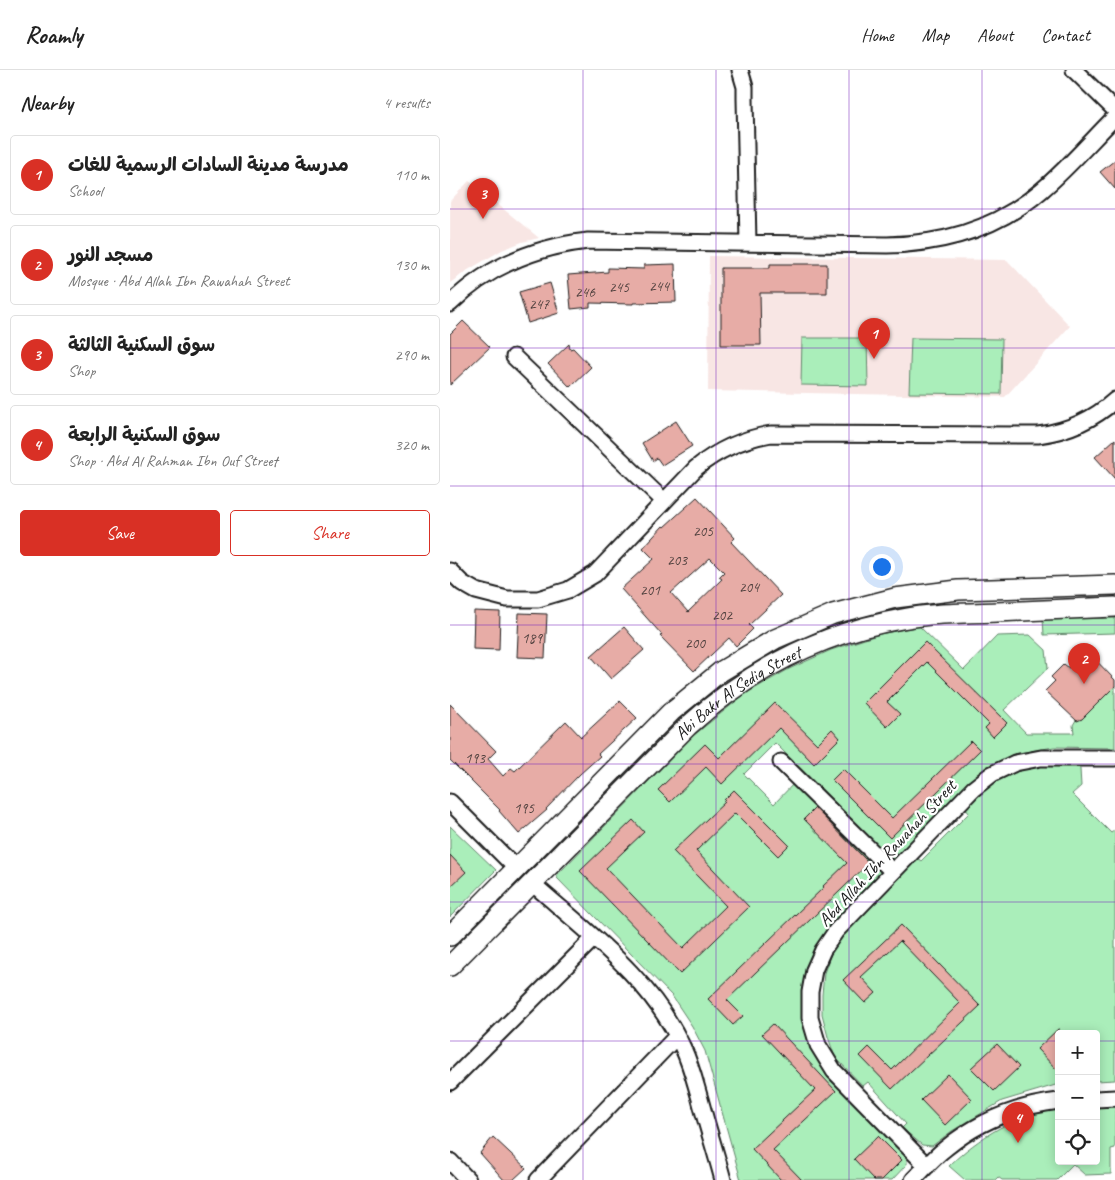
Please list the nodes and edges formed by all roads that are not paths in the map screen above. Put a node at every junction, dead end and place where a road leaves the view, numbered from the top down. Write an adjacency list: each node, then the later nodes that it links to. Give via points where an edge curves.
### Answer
1 (740, 70): 5 (street, via 746,99)
2 (1074, 70): 3 (street)
3 (1115, 110)
4 (1115, 117): 5 (street, via 1027,202 996,221 961,235 906,245)
5 (748, 243): 6 (street, via 570,243 534,252 501,266)
6 (450, 304)
7 (514, 357): 9 (street)
8 (1115, 400): 9 (street, via 1074,427 1038,435 757,436 731,445 707,459)
9 (664, 501): 10 (street, via 595,574 554,596 522,600 491,596 462,583)
10 (450, 572)
11 (1115, 585): 12 (main road, Abi Bakr Al Sediq Street)
12 (958, 590): 14 (main road); 15 (main road, Abi Bakr Al Sediq Street, via 895,598 826,617 747,655)
13 (1112, 609): 14 (main road, Abi Bakr Al Sediq Street)
14 (960, 613): 16 (main road, Abi Bakr Al Sediq Street, via 880,624 812,645 768,666)
15 (695, 692): 16 (main road); 20 (main road, Abi Bakr Al Sediq Street, via 671,712)
16 (707, 709): 22 (main road, Abi Bakr Al Sediq Street)
17 (1115, 758): 21 (street, Abd Allah Ibn Rawahah Street, via 1041,758 1002,768 973,789)
18 (782, 762): 21 (street)
19 (450, 802): 20 (street)
20 (517, 869): 23 (main road, Abi Bakr Al Sediq Street)
21 (893, 872): 33 (street, Abd Allah Ibn Rawahah Street, via 836,931 823,950 814,970 810,1018 818,1044 834,1071)
22 (532, 883): 24 (street); 25 (main road, Abi Bakr Al Sediq Street)
23 (452, 934): 25 (main road)
24 (594, 938): 27 (street, via 642,984); 28 (street)
25 (469, 946): 26 (main road, Abi Bakr Al Sediq Street)
26 (450, 966)
27 (677, 1036): 35 (street); 36 (street, via 692,1072)
28 (450, 1082)
29 (1115, 1098): 30 (street)
30 (1100, 1099)
31 (1055, 1102): 33 (street, via 1015,1110 984,1123 945,1149)
32 (450, 1161): 34 (street)
33 (927, 1166): 37 (street)
34 (468, 1180)
35 (538, 1180)
36 (724, 1180)
37 (913, 1180)

